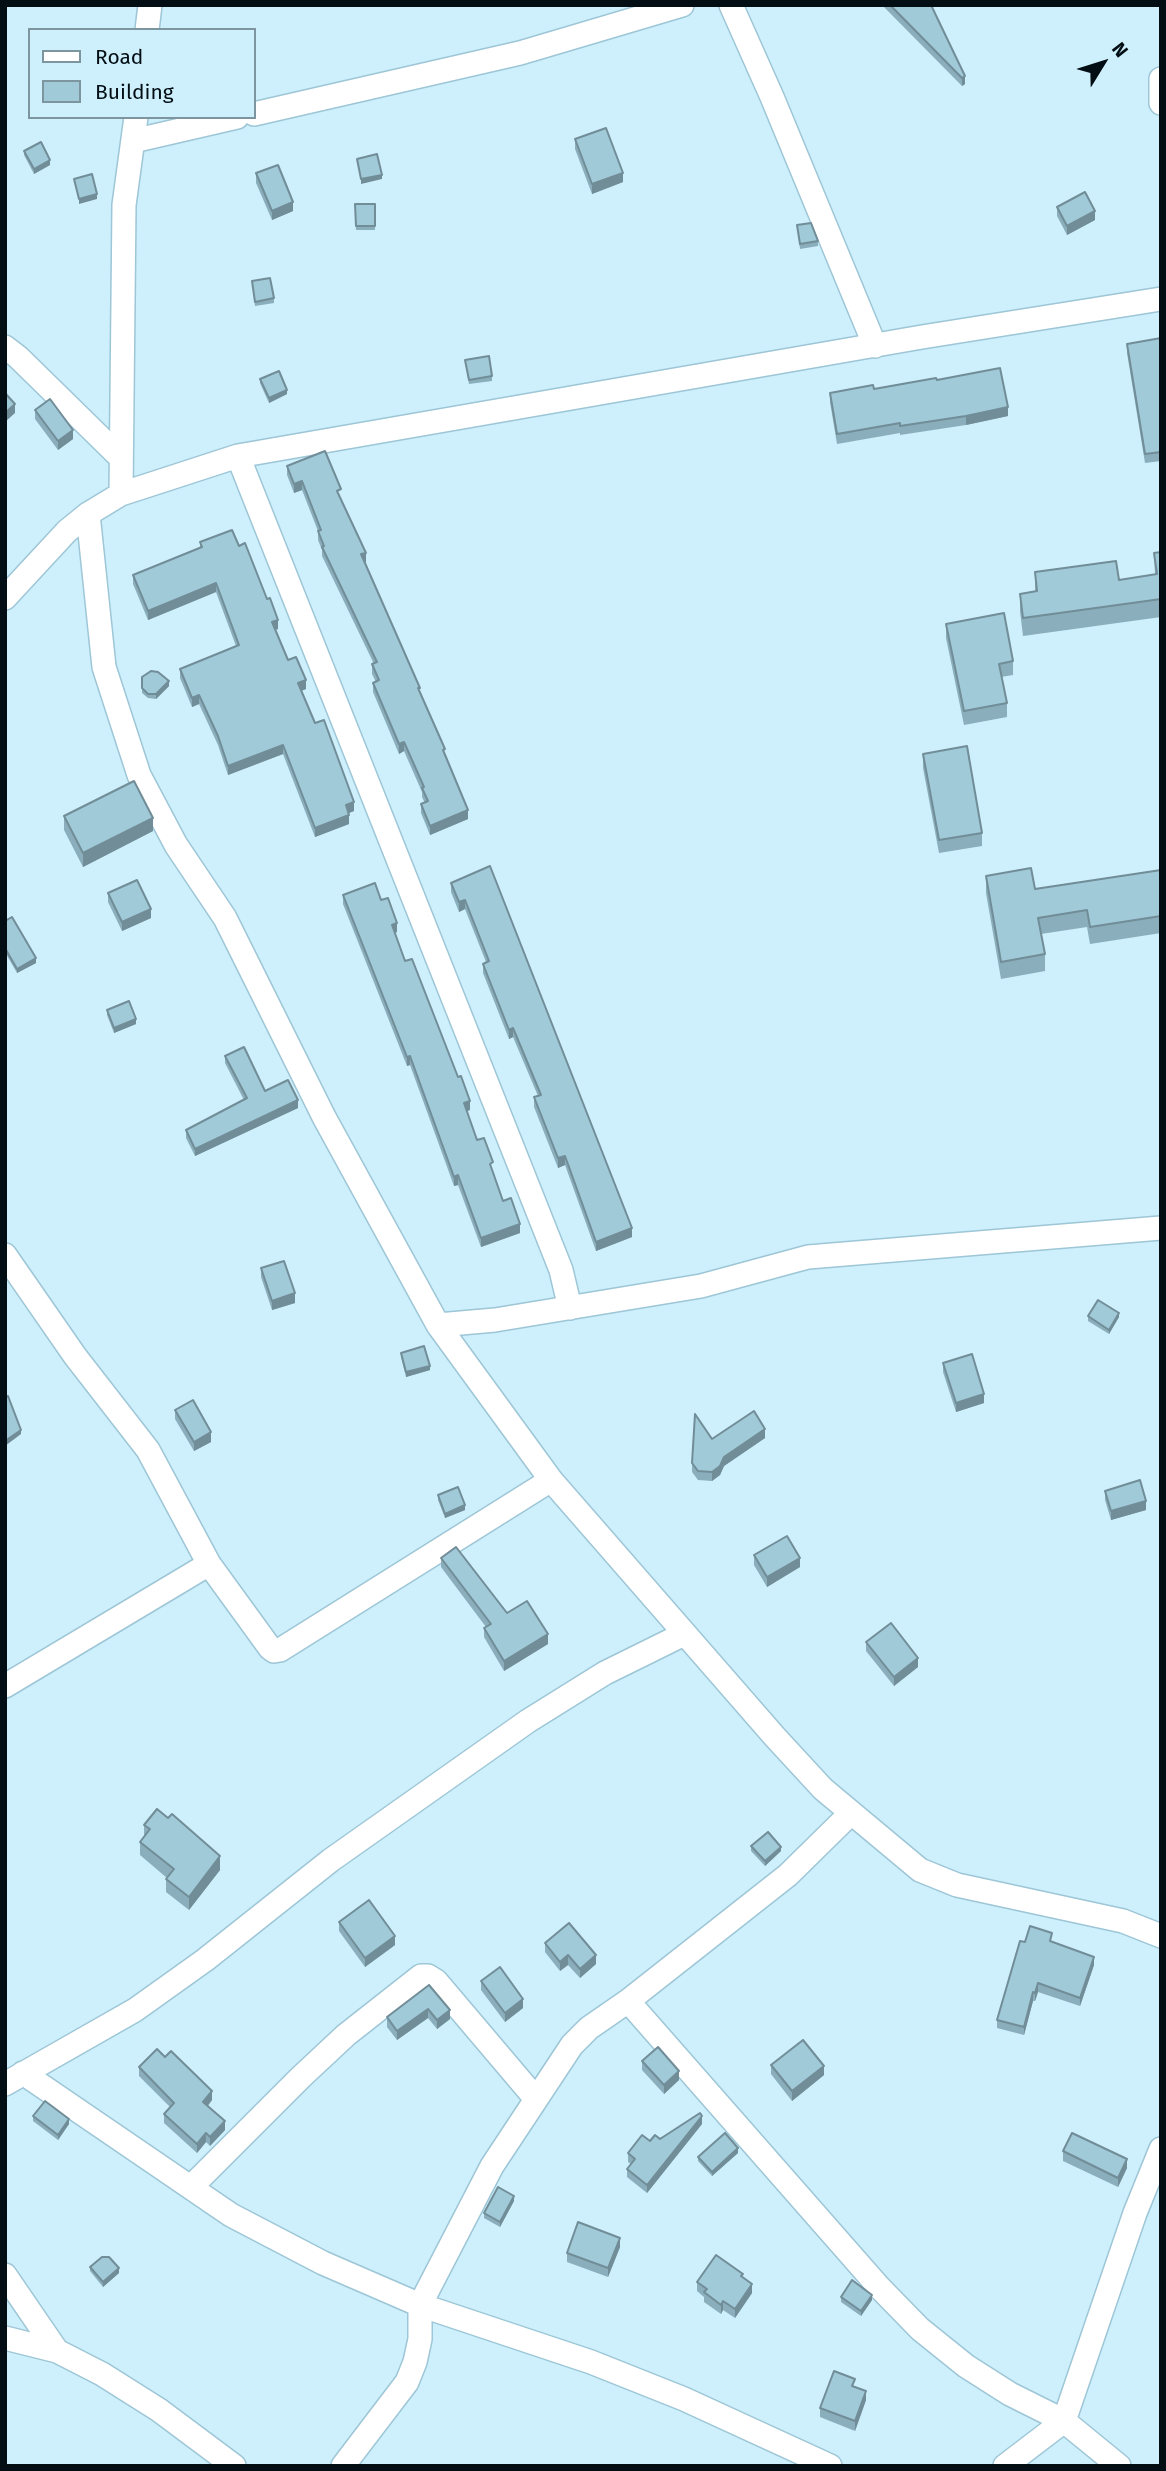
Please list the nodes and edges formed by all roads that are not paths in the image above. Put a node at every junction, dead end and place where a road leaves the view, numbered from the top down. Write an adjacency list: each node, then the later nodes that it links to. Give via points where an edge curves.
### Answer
1 (150, 5): 4 (street)
2 (682, 5): 7 (street, via 520,53)
3 (731, 5): 12 (street)
4 (147, 28)
5 (1161, 79): 6 (street)
6 (1161, 103)
7 (256, 114)
8 (136, 119): 10 (street)
9 (228, 119): 10 (street)
10 (133, 141): 15 (street, via 124,205)
11 (1161, 299): 12 (street)
12 (875, 346): 14 (street)
13 (5, 347): 15 (street)
14 (238, 456): 16 (street); 21 (street, via 561,1270)
15 (120, 457): 16 (street)
16 (121, 494): 17 (street)
17 (88, 514): 18 (street); 22 (street, via 104,667 139,775 176,845 225,918 324,1116)
18 (5, 598)
19 (1161, 1228): 21 (street, via 808,1257 701,1286)
20 (5, 1255): 24 (street, via 148,1451)
21 (569, 1308): 22 (street)
22 (438, 1325): 23 (street)
23 (551, 1480): 24 (street, via 280,1650 270,1648); 25 (street)
24 (209, 1564): 26 (street)
25 (684, 1634): 27 (street, via 775,1737); 30 (street, via 605,1673 528,1721 331,1860 135,2010)
26 (5, 1686)
27 (851, 1813): 28 (street, via 920,1870 957,1885 1123,1920); 29 (street, via 788,1875)
28 (1161, 1936)
29 (628, 2001): 31 (street, via 572,2045); 38 (street, via 920,2329 988,2380)
30 (14, 2079): 33 (street)
31 (536, 2099): 33 (street, via 436,1981 421,1976 346,2035); 35 (street, via 492,2166)
32 (1161, 2149): 38 (street)
33 (191, 2187): 35 (street, via 279,2241)
34 (5, 2275): 37 (street)
35 (420, 2305): 41 (street, via 420,2339 407,2382); 42 (street, via 591,2362)
36 (5, 2338): 37 (street)
37 (57, 2351): 40 (street, via 159,2410)
38 (1064, 2421): 39 (street); 43 (street)
39 (1116, 2465)
40 (234, 2466)
41 (343, 2466)
42 (830, 2466)
43 (1005, 2466)

